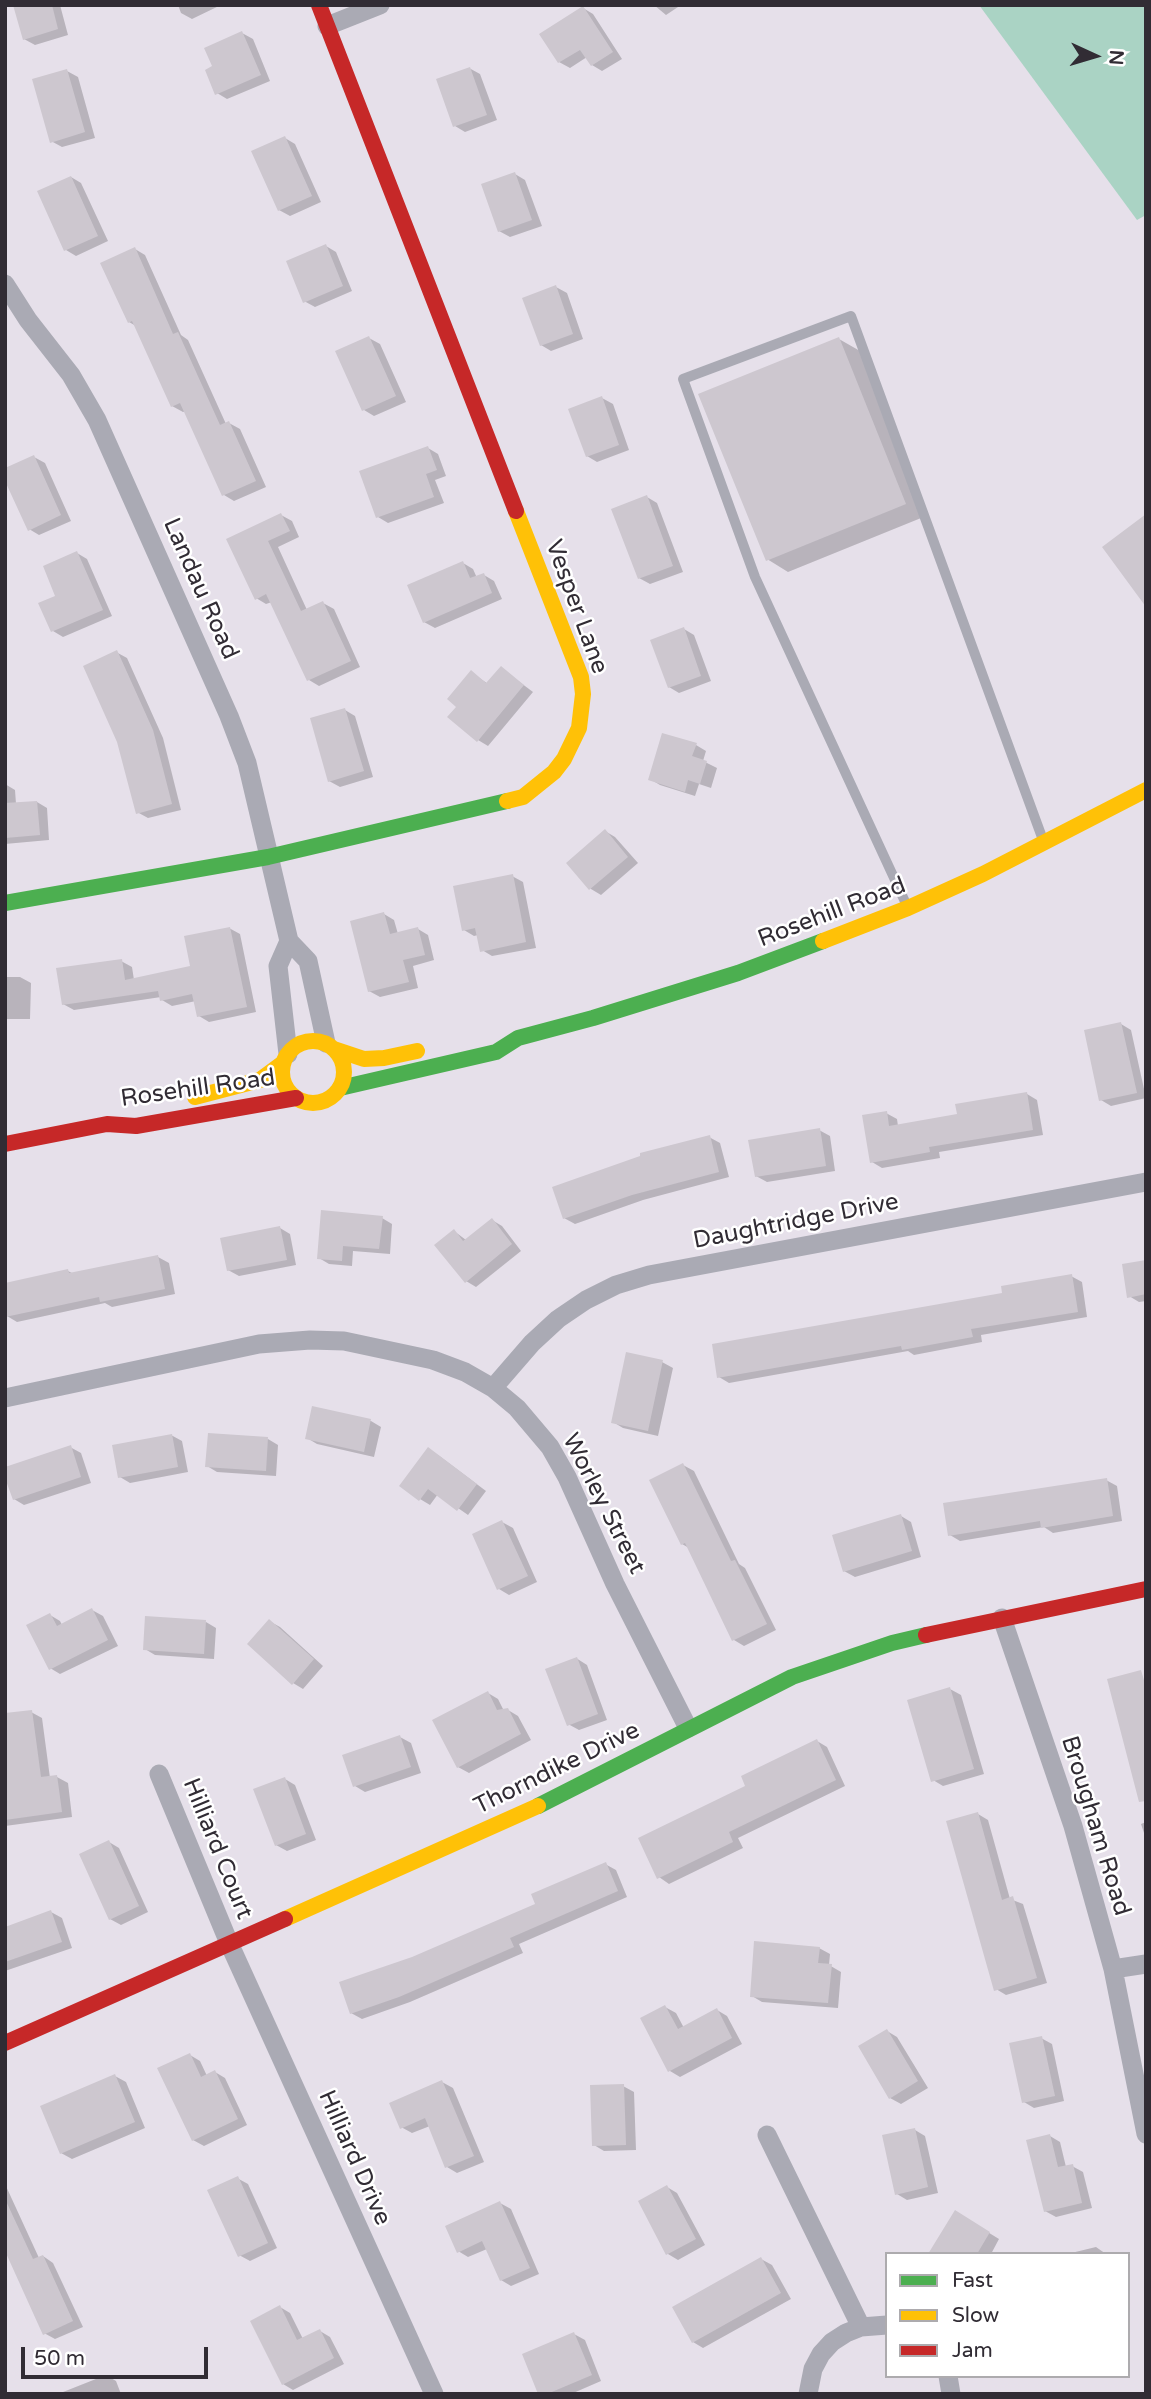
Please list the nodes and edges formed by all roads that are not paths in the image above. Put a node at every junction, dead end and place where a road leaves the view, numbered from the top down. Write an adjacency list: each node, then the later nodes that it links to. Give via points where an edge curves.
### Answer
1 (319, 5): 3 (street, Vesper Lane)
2 (380, 5): 3 (street)
3 (327, 26): 7 (street, Vesper Lane, via 581,677 583,702 579,728 564,759 523,797)
4 (5, 284): 7 (street, Landau Road, via 71,375 97,420 247,762)
5 (1144, 799): 6 (street, Rosehill Road)
6 (1045, 844): 9 (street, Rosehill Road); 9 (lane, via 851,316 683,379 754,577)
7 (268, 857): 8 (street, Vesper Lane); 10 (street, Landau Road)
8 (5, 903)
9 (908, 908): 12 (street, Rosehill Road, via 738,973)
10 (289, 941): 13 (street, Landau Road, via 308,961); 15 (street, via 278,966)
11 (498, 1032): 12 (street)
12 (518, 1038): 16 (street, Rosehill Road, via 496,1052)
13 (330, 1046): 14 (street, via 364,1059); 15 (street, via 305,1042); 16 (street, via 344,1068)
14 (436, 1047)
15 (286, 1058): 17 (street, via 284,1083); 18 (street, Rosehill Road, via 260,1080)
16 (340, 1088): 17 (street, via 334,1096 315,1104)
17 (296, 1098): 20 (street, Rosehill Road, via 136,1126)
18 (186, 1099)
19 (131, 1109): 20 (street, Rosehill Road)
20 (107, 1124): 21 (street, Rosehill Road)
21 (5, 1144)
22 (1146, 1182): 23 (street, Daughtridge Drive, via 649,1275 616,1285 558,1319)
23 (492, 1388): 24 (street, Worley Street, via 433,1360 344,1341 310,1340 259,1343); 27 (street, Worley Street, via 529,1420 550,1447)
24 (5, 1398)
25 (1146, 1588): 26 (street, Thorndike Drive)
26 (1002, 1618): 27 (street, Thorndike Drive, via 892,1643 824,1665); 31 (street, Brougham Road, via 1073,1826)
27 (688, 1728): 29 (street, Thorndike Drive, via 559,1796)
28 (159, 1774): 29 (street, Hilliard Court)
29 (229, 1942): 32 (street, Thorndike Drive); 37 (street, Hilliard Drive)
30 (1146, 1964): 31 (street)
31 (1112, 1969): 33 (street, Brougham Road)
32 (5, 2043)
33 (1146, 2134)
34 (767, 2135): 36 (street)
35 (885, 2325): 36 (street)
36 (861, 2327): 38 (street, via 832,2342 821,2354)
37 (434, 2394)
38 (808, 2394)

